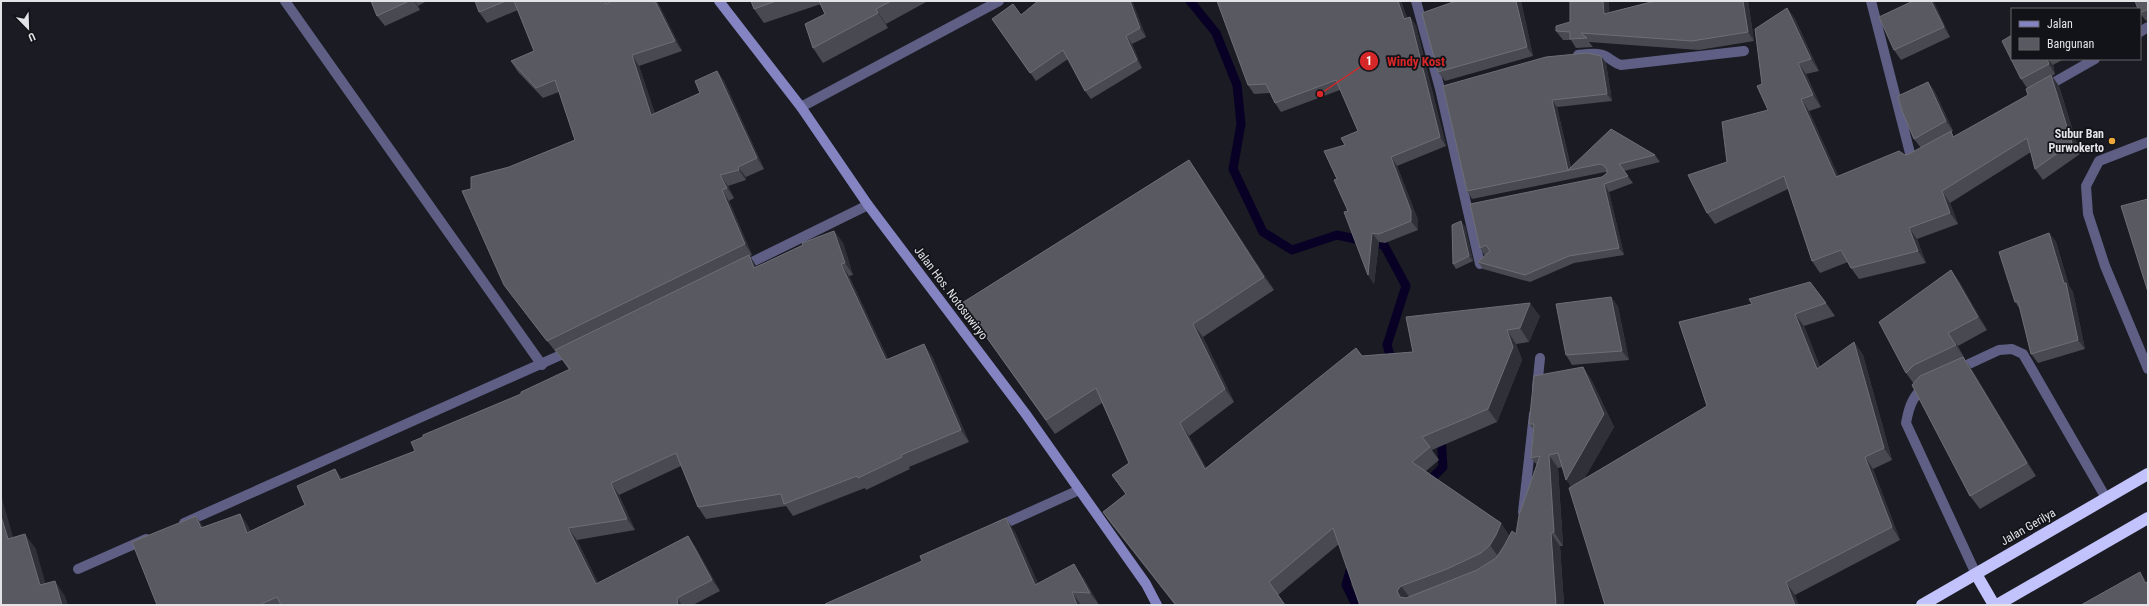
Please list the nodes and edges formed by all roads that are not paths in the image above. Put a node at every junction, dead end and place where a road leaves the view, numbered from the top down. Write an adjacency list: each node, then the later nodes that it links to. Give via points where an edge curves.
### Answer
1 (286, 1): 18 (street)
2 (719, 1): 10 (street, Jalan Hos. Notosuwiryo)
3 (999, 1): 10 (street)
4 (1416, 1): 14 (street, via 1444,88 1472,206)
5 (1871, 1): 12 (street, via 1911,158 1918,159)
6 (1744, 51): 7 (street, via 1621,65 1606,56 1591,53)
7 (1568, 56)
8 (2093, 60): 9 (street)
9 (2034, 94)
10 (801, 107): 13 (street, Jalan Hos. Notosuwiryo)
11 (2148, 142): 19 (street, via 2099,161 2086,186 2088,214 2105,266)
12 (1925, 155)
13 (868, 205): 15 (street); 21 (street, Jalan Hos. Notosuwiryo)
14 (1480, 264)
15 (733, 271)
16 (585, 344): 18 (street)
17 (1540, 358): 24 (street)
18 (542, 365): 25 (street)
19 (2148, 369)
20 (2148, 474): 22 (highway, Jalan Gerilya)
21 (1079, 490): 26 (street); 30 (street, Jalan Hos. Notosuwiryo, via 1146,584)
22 (2106, 498): 29 (highway, Jalan Gerilya); 29 (street, via 2023,354 2012,349 1999,350 1926,384 1916,393 1906,423)
23 (2148, 518): 32 (highway)
24 (1522, 520)
25 (173, 528)
26 (985, 533)
27 (158, 534): 28 (street)
28 (78, 569)
29 (1976, 574): 31 (highway, Jalan Gerilya); 32 (highway)
30 (1157, 605)
31 (1922, 605)
32 (1995, 605)

